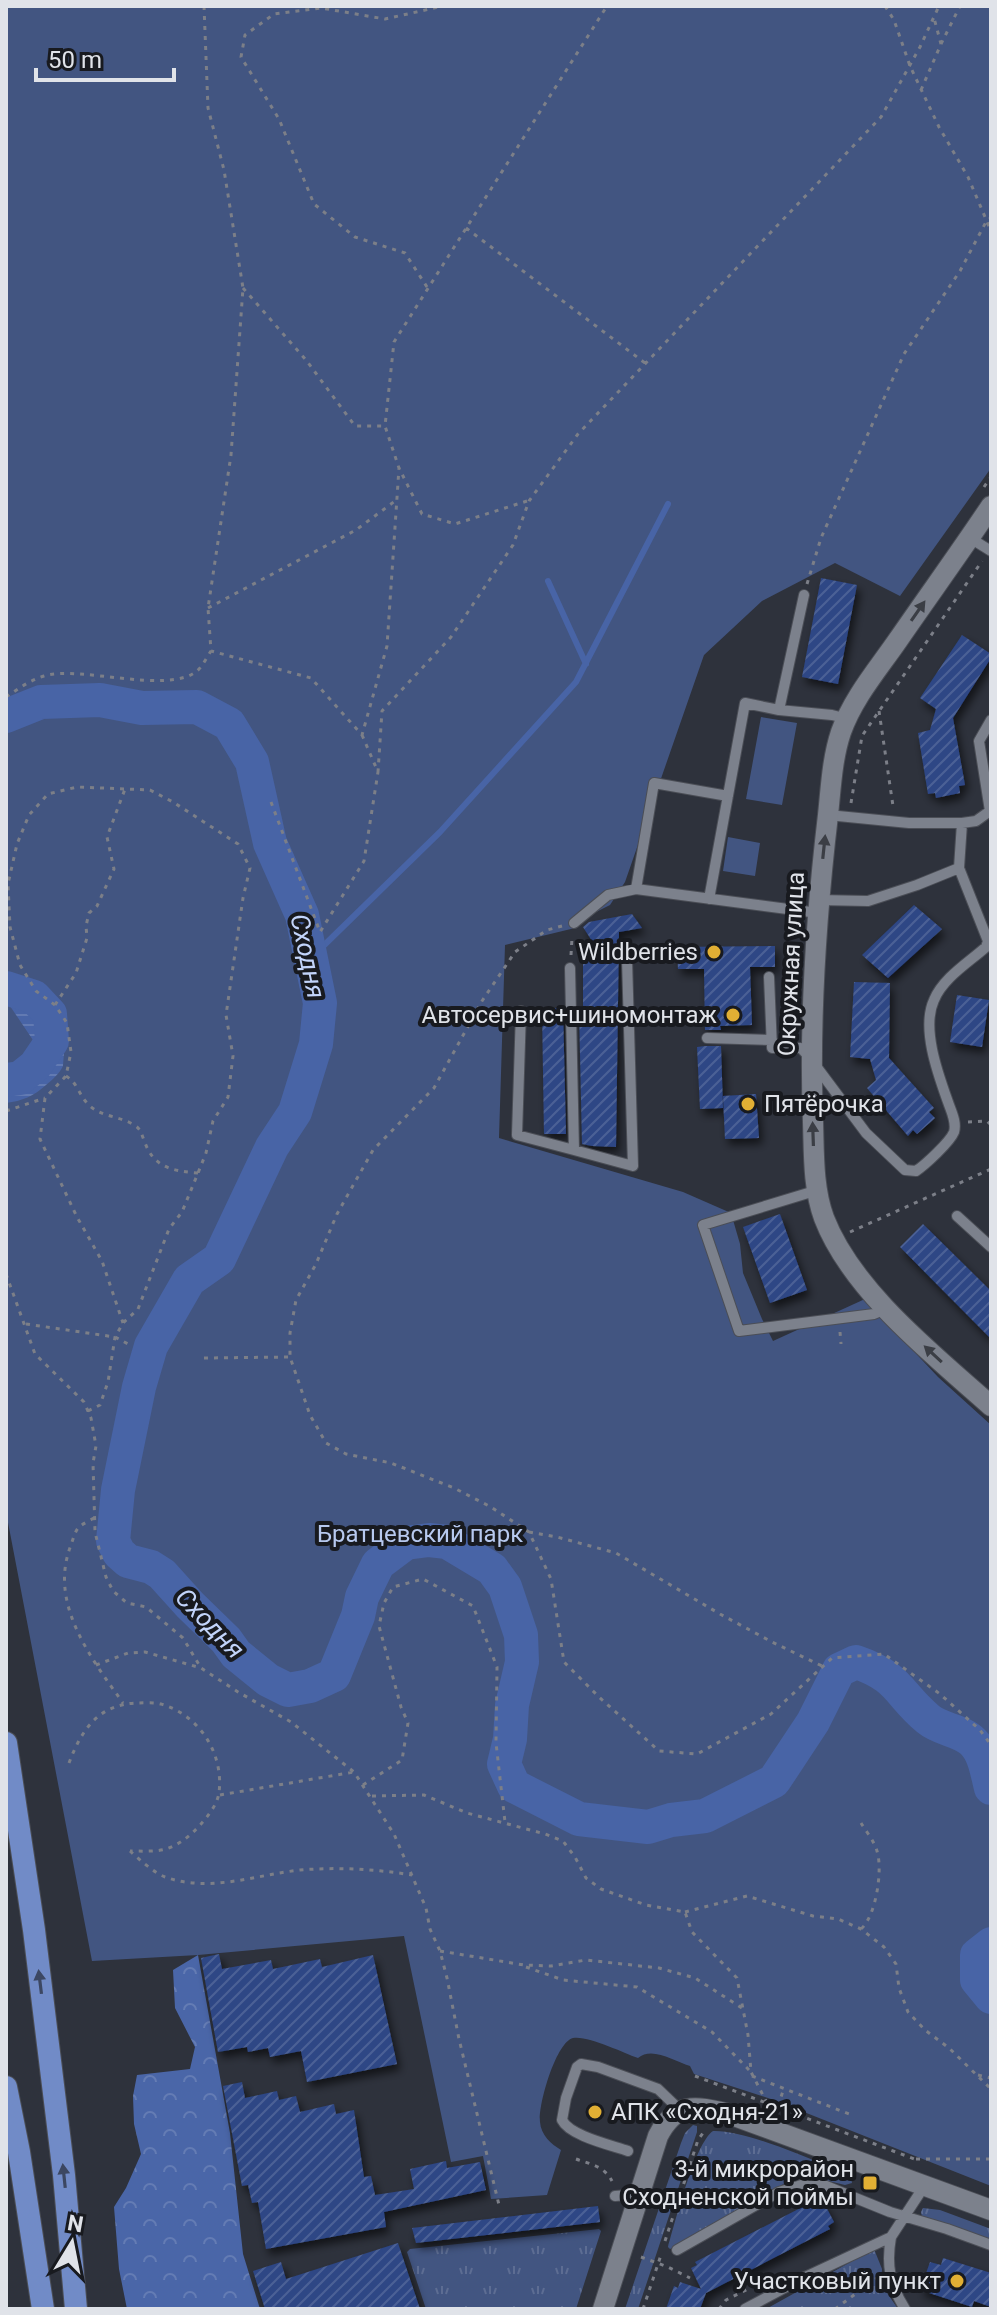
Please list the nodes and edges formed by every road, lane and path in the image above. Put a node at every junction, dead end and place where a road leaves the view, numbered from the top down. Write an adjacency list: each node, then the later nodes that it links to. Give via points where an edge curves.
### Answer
1 (204, 6): 14 (path, via 208,108)
2 (443, 6): 15 (path, via 385,19 321,8 274,14 245,35 241,57 279,119 314,204 355,237 405,253)
3 (607, 6): 12 (path)
4 (885, 6): 9 (path)
5 (939, 6): 7 (path)
6 (960, 6): 8 (path)
7 (934, 18): 8 (path); 9 (path)
8 (941, 44): 10 (path)
9 (910, 66): 10 (path); 16 (path, via 881,117)
10 (921, 90): 11 (path)
11 (989, 219): 13 (path); 24 (path, via 904,354 821,538)
12 (466, 228): 15 (path); 16 (path)
13 (991, 231)
14 (243, 288): 17 (path, via 355,426); 25 (path, via 231,455)
15 (428, 289): 17 (path, via 394,342)
16 (645, 363): 20 (path, via 578,434)
17 (385, 426): 18 (path)
18 (399, 468): 19 (path); 20 (path, via 422,514 455,524)
19 (397, 500): 25 (path, via 356,530); 32 (path, via 387,646)
20 (529, 501): 33 (path, via 513,545 451,637 382,711)
21 (991, 506): 22 (street, Окружная улица)
22 (970, 538): 23 (lane); 30 (street, Окружная улица, one-way to 22)
23 (990, 550): 29 (path)
24 (804, 595): 28 (lane)
25 (208, 608): 26 (path)
26 (211, 651): 27 (path, via 197,671 179,679 45,675); 32 (path, via 311,678)
27 (6, 697)
28 (779, 710): 30 (lane); 35 (lane, via 745,703)
29 (879, 711): 39 (path, via 862,736); 40 (path)
30 (848, 719): 38 (street, Окружная улица, via 833,763)
31 (991, 720): 37 (lane, via 979,741)
32 (362, 735): 33 (path)
33 (378, 772): 36 (path, via 364,861 320,932)
34 (125, 788): 50 (path, via 107,837 114,869 89,913 76,973); 50 (path, via 77,787 48,794 29,815 17,844 8,884 10,927 20,965 36,991); 62 (path, via 150,790 205,822 238,844 250,868 226,1015 233,1056 228,1097 213,1121)
35 (728, 796): 43 (lane, via 654,783); 44 (lane)
36 (271, 802)
37 (990, 812): 41 (lane)
38 (828, 815): 39 (lane); 45 (street, Окружная улица, one-way to 38)
39 (849, 817): 40 (lane)
40 (895, 822): 41 (lane)
41 (962, 823): 42 (lane, via 956,843)
42 (959, 868): 45 (lane, via 868,901); 58 (lane, via 988,941 943,984 929,1020 936,1067)
43 (636, 889): 44 (lane); 46 (lane, via 608,895)
44 (709, 899): 45 (lane)
45 (819, 906): 54 (street, Окружная улица)
46 (574, 923): 48 (path); 73 (path, via 547,930 515,952 434,1088 373,1150 296,1300)
47 (627, 959): 60 (lane, via 633,1166)
48 (570, 968): 60 (lane)
49 (769, 977): 53 (lane)
50 (55, 1005): 55 (path, via 67,1023 71,1052)
51 (521, 1011): 60 (lane, via 517,1135)
52 (707, 1038): 53 (lane)
53 (772, 1040): 54 (lane, via 772,1048 801,1048)
54 (810, 1058): 58 (lane, via 866,1133 905,1170 923,1166 954,1133); 63 (street, Окружная улица, one-way to 54)
55 (66, 1076): 56 (path); 62 (path, via 94,1110 142,1132 160,1164)
56 (45, 1098): 57 (path); 69 (path, via 40,1139 102,1261)
57 (6, 1111)
58 (955, 1123): 59 (path)
59 (991, 1125)
60 (574, 1150)
61 (991, 1169): 65 (path)
62 (198, 1173): 69 (path, via 138,1309)
63 (818, 1190): 68 (street, Окружная улица, via 843,1254); 68 (lane, via 703,1225 739,1331)
64 (957, 1216): 66 (lane)
65 (847, 1234)
66 (991, 1247)
67 (6, 1274): 70 (path)
68 (887, 1309): 75 (street, Окружная улица, one-way to 68)
69 (123, 1323): 71 (path)
70 (26, 1324): 71 (path); 76 (path, via 35,1354)
71 (115, 1337): 72 (path); 76 (path, via 100,1405)
72 (132, 1346)
73 (290, 1357): 74 (path); 78 (path, via 326,1443 454,1488)
74 (204, 1358)
75 (991, 1406)
76 (88, 1411): 77 (path, via 96,1446)
77 (94, 1517): 79 (path, via 77,1529 66,1558 66,1595 74,1624); 81 (path, via 113,1591 127,1603 146,1607 183,1638)
78 (529, 1532): 80 (path, via 616,1553); 80 (path, via 551,1579 564,1662 659,1751 697,1754 771,1714)
79 (96, 1665): 81 (path, via 145,1652); 82 (path)
80 (823, 1666): 84 (path, via 832,1658 884,1654 940,1694)
81 (201, 1668): 86 (path, via 291,1722)
82 (123, 1703): 85 (path, via 100,1715 79,1737); 88 (path, via 159,1703 186,1715 208,1738 218,1766)
83 (6, 1743): 127 (main road, one-way to 83, via 50,2059)
84 (991, 1745)
85 (69, 1763)
86 (354, 1772): 87 (path); 88 (path)
87 (363, 1785): 89 (path); 90 (path, via 402,1760 408,1723 379,1626 384,1603 393,1587 423,1579 473,1606 497,1667 496,1743)
88 (219, 1795): 92 (path, via 190,1837 165,1849 130,1851 162,1876 191,1883 298,1871)
89 (372, 1796): 90 (path, via 424,1795); 92 (path)
90 (506, 1823): 93 (path, via 563,1841 586,1878 601,1889)
91 (861, 1823): 94 (path, via 877,1850 879,1874 874,1910)
92 (412, 1875): 95 (path)
93 (685, 1912): 94 (path, via 747,1896); 97 (path, via 692,1932 737,1978)
94 (861, 1929): 99 (path, via 896,1964 908,2012)
95 (440, 1951): 96 (path); 117 (path)
96 (524, 1965): 97 (path, via 586,1960 659,1968 695,1978); 98 (path, via 563,1980 637,1987 712,2032)
97 (742, 2008): 98 (path)
98 (752, 2074): 103 (path); 105 (path)
99 (978, 2075): 101 (path); 104 (path)
100 (695, 2076): 105 (path)
101 (991, 2078)
102 (6, 2087): 126 (main road)
103 (784, 2088): 106 (path); 108 (path)
104 (991, 2089)
105 (766, 2101): 106 (path)
106 (778, 2106): 110 (path)
107 (681, 2111): 109 (lane, via 658,2089 598,2067 577,2067 566,2098 565,2126); 114 (street, via 729,2114); 115 (street, via 671,2115 658,2136)
108 (849, 2114)
109 (628, 2151)
110 (912, 2158): 112 (path); 113 (path)
111 (576, 2159): 116 (path, via 608,2173)
112 (991, 2159)
113 (925, 2164)
114 (925, 2185): 118 (street); 119 (lane)
115 (640, 2194): 116 (lane); 123 (street)
116 (615, 2196)
117 (499, 2205)
118 (991, 2210)
119 (906, 2217): 120 (lane); 121 (lane); 122 (lane, via 808,2183 779,2192)
120 (891, 2237): 124 (lane); 129 (lane)
121 (991, 2245)
122 (677, 2250)
123 (622, 2251): 125 (path); 128 (street)
124 (888, 2271): 130 (path); 131 (lane)
125 (690, 2278)
126 (43, 2309)
127 (76, 2309)
128 (603, 2309)
129 (745, 2309)
130 (835, 2309)
131 (905, 2309)

